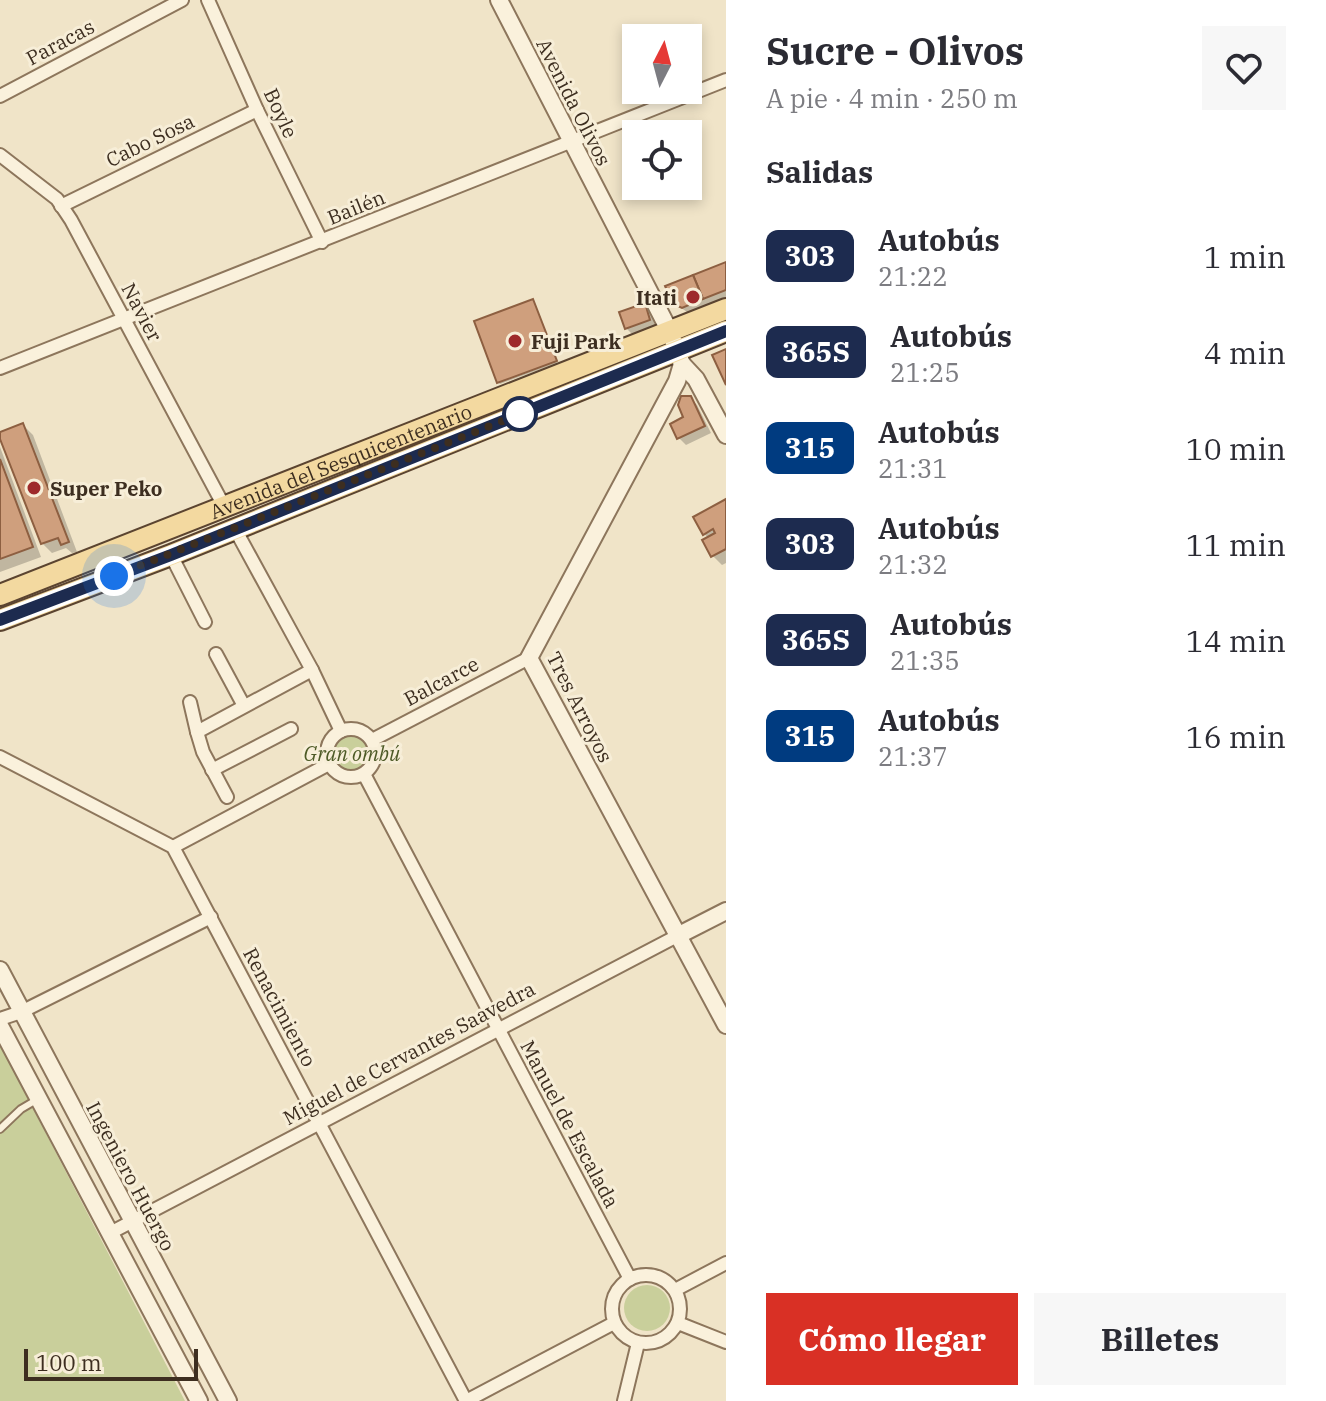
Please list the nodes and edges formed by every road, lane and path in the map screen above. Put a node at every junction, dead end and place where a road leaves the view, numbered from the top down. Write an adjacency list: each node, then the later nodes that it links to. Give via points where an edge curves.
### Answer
1 (182, 0): 5 (street, Paracas)
2 (208, 0): 6 (street, Boyle)
3 (499, 0): 7 (street, Avenida Olivos)
4 (726, 80): 7 (street, Bailén)
5 (0, 96)
6 (257, 110): 9 (street, Cabo Sosa); 10 (street, Boyle)
7 (573, 142): 10 (street, Bailén); 14 (street, Avenida Olivos)
8 (0, 155): 9 (street, Navier)
9 (61, 206): 12 (street, Navier)
10 (322, 242): 12 (street, Bailén)
11 (726, 309): 14 (main road, Avenida del Sesquicentenario)
12 (122, 318): 15 (street, Bailén); 17 (street, Navier)
13 (726, 331): 14 (main road, Avenida del Sesquicentenario)
14 (676, 349): 16 (street, Avenida Olivos); 17 (main road, Avenida del Sesquicentenario); 18 (main road, Avenida del Sesquicentenario); 24 (street, Tres Arroyos, via 677,381)
15 (0, 368)
16 (726, 435)
17 (225, 508): 20 (main road, Avenida del Sesquicentenario)
18 (235, 529): 19 (main road, Avenida del Sesquicentenario); 25 (street)
19 (171, 555): 21 (main road, Avenida del Sesquicentenario); 22 (street)
20 (0, 595)
21 (0, 620)
22 (205, 622)
23 (216, 654): 27 (street)
24 (529, 658): 31 (street, Balcarce); 40 (street, Tres Arroyos)
25 (312, 670): 27 (street); 29 (street)
26 (190, 702): 30 (street)
27 (244, 706): 30 (street)
28 (291, 729): 34 (street)
29 (341, 731): 31 (street, via 355,729); 33 (street, via 330,742)
30 (197, 732): 34 (street)
31 (372, 740): 35 (street, via 376,755)
32 (0, 757): 37 (street)
33 (329, 764): 35 (street, via 345,777); 37 (street)
34 (212, 770): 36 (street)
35 (364, 774): 46 (street, Manuel de Escalada)
36 (227, 797)
37 (173, 847): 39 (street, Renacimiento)
38 (726, 911): 40 (street, Miguel de Cervantes Saavedra)
39 (211, 917): 42 (street); 49 (street, Renacimiento)
40 (679, 935): 44 (street, Tres Arroyos); 46 (street, Miguel de Cervantes Saavedra)
41 (0, 970): 42 (street, Ingeniero Huergo)
42 (21, 1012): 43 (street); 47 (street, Ingeniero Huergo)
43 (0, 1019)
44 (726, 1025)
45 (0, 1026): 48 (street)
46 (497, 1029): 49 (street, Miguel de Cervantes Saavedra); 54 (street, Manuel de Escalada)
47 (58, 1081): 48 (street); 51 (street, Ingeniero Huergo)
48 (38, 1096): 50 (lane); 52 (street)
49 (318, 1123): 51 (street, Miguel de Cervantes Saavedra); 62 (street, Renacimiento)
50 (0, 1129)
51 (133, 1221): 52 (street, Miguel de Cervantes Saavedra); 61 (street, Ingeniero Huergo)
52 (110, 1233): 60 (street)
53 (726, 1263): 55 (street)
54 (630, 1279): 55 (street, via 650,1275); 56 (street, via 612,1302)
55 (675, 1290): 57 (street)
56 (614, 1323): 59 (street); 62 (street)
57 (678, 1323): 58 (street); 59 (street, via 661,1340)
58 (726, 1342)
59 (638, 1343): 63 (street)
60 (199, 1401)
61 (228, 1401)
62 (466, 1401)
63 (624, 1401)

